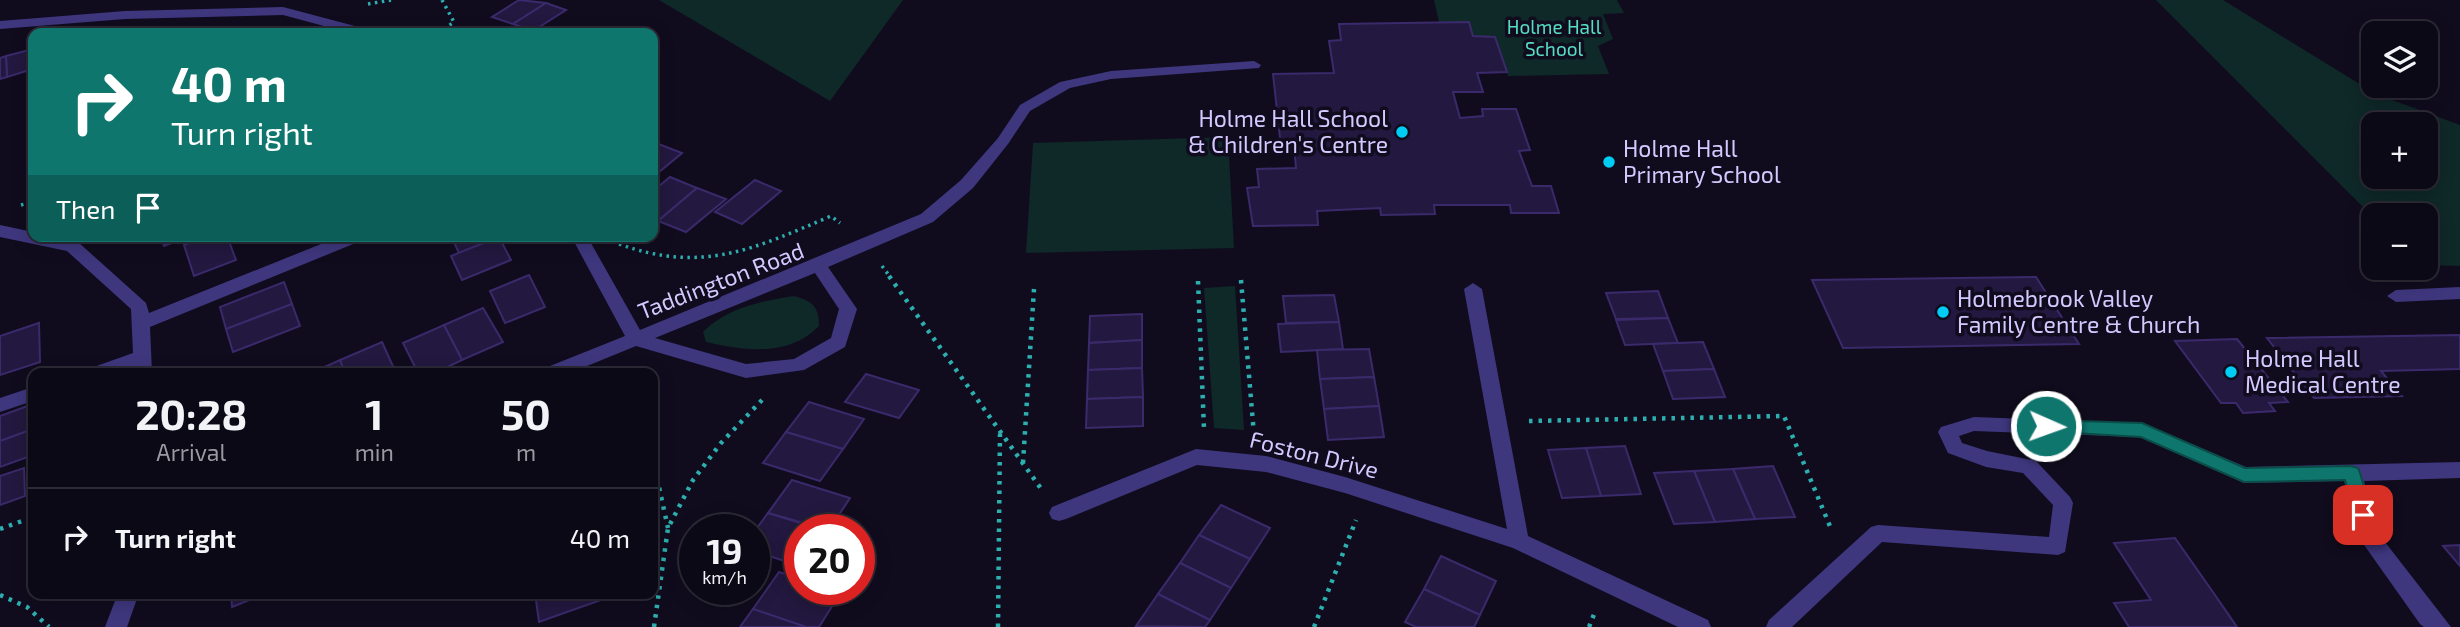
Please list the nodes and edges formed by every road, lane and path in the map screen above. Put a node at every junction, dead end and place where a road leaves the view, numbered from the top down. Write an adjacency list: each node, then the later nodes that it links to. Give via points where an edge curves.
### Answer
1 (442, 0): 4 (path, via 454,22)
2 (0, 25): 3 (street, via 125,15 283,11)
3 (346, 28)
4 (445, 28)
5 (1254, 65): 12 (street, via 1111,75 1065,85 1025,108 967,184 926,218)
6 (0, 231): 7 (street)
7 (28, 237)
8 (53, 242): 20 (street, via 72,246 140,307)
9 (342, 242): 20 (street)
10 (582, 242): 21 (street)
11 (616, 242): 12 (path, via 667,258 707,260 831,216)
12 (867, 244): 13 (street); 29 (path)
13 (818, 265): 21 (street, Taddington Road); 23 (street, Taddington Road, via 848,309 839,342)
14 (1241, 280): 31 (path)
15 (1198, 281): 30 (path)
16 (1034, 289): 32 (path)
17 (1473, 289): 28 (street)
18 (2460, 293): 19 (street)
19 (2396, 296)
20 (140, 324): 22 (street)
21 (636, 339): 23 (street, Taddington Road, via 746,371); 25 (street, Taddington Road)
22 (143, 365): 24 (street)
23 (798, 365): 40 (path, via 721,443 693,480)
24 (126, 368)
25 (564, 368)
26 (28, 396): 27 (street)
27 (0, 405)
28 (1497, 421): 41 (street); 42 (path, via 1784,416)
29 (1000, 431): 32 (path); 50 (path)
30 (1206, 458): 31 (street, Foston Drive); 37 (street, Foston Drive, via 1196,457)
31 (1256, 463): 36 (street, Foston Drive)
32 (1023, 464): 37 (path)
33 (2460, 470): 34 (street)
34 (2351, 473): 42 (street, via 2244,475 2142,430 1974,424 1948,432 1955,447 1986,459 2029,466 2063,503 2058,546 1878,533); 54 (street, via 2369,536)
35 (658, 483): 40 (path)
36 (1367, 492): 41 (street, Foston Drive); 51 (path)
37 (1059, 513)
38 (28, 519): 39 (path)
39 (0, 528)
40 (668, 528): 43 (path)
41 (1519, 541): 52 (street, Foston Drive)
42 (1846, 563): 53 (street)
43 (658, 589)
44 (0, 595): 48 (path, via 23,603)
45 (127, 599): 49 (street)
46 (656, 599): 47 (path)
47 (652, 625)
48 (49, 627)
49 (116, 627)
50 (998, 627)
51 (1314, 627)
52 (1700, 627)
53 (1777, 627)
54 (2440, 627)

